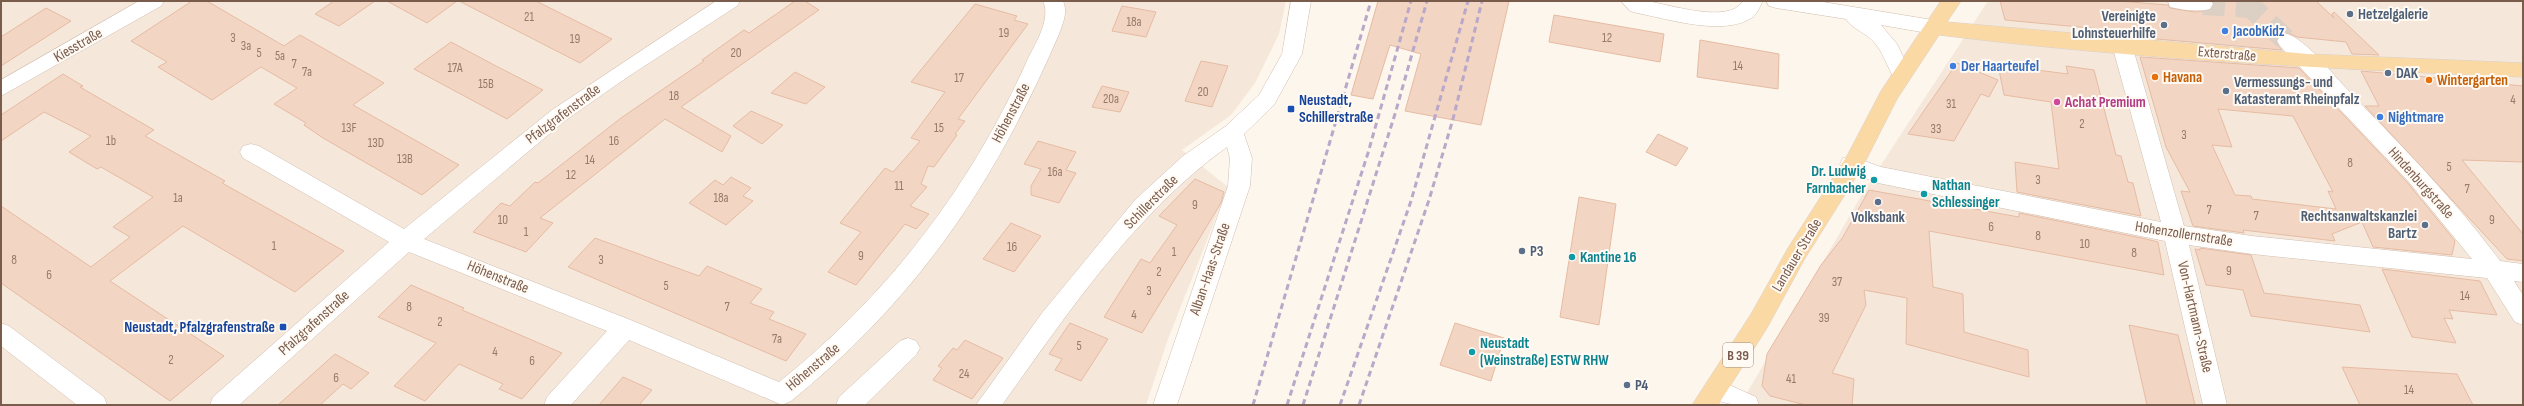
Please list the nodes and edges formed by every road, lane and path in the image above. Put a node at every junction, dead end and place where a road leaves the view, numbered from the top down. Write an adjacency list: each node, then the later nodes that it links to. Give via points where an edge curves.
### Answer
1 (154, 1): 18 (street, Kiesstraße)
2 (730, 1): 23 (street, Pfalzgrafenstraße, via 596,88 558,116)
3 (1053, 1): 27 (street, Höhenstraße, via 1056,11 1053,24 1033,73 969,188 917,262 886,298 840,344 782,394)
4 (1301, 1): 19 (street, Schillerstraße, via 1292,54 1280,80 1267,100)
5 (1631, 1): 6 (street, via 1637,6 1728,20 1743,14)
6 (1752, 1)
7 (1776, 1): 11 (street)
8 (1952, 1): 12 (main road, Landauer Straße / B 39)
9 (2172, 1): 10 (street)
10 (2204, 4)
11 (1844, 13): 12 (street); 17 (street, via 1881,35)
12 (1933, 27): 14 (main road, Exterstraße); 17 (main road, Landauer Straße / B 39)
13 (2286, 41): 15 (street)
14 (2122, 45): 15 (main road, Exterstraße); 22 (street, Von-Hartmann-Straße)
15 (2308, 61): 16 (main road, Exterstraße); 24 (street, Hindenburgstraße, via 2416,176)
16 (2523, 70)
17 (1902, 75): 21 (main road, Landauer Straße / B 39)
18 (1, 89)
19 (1233, 132): 35 (street, Schillerstraße, via 1192,162 1143,206 1050,320); 36 (street, Alban-Haas-Straße, via 1241,158 1239,186)
20 (251, 152): 23 (street)
21 (1851, 164): 22 (street, Hohenzollernstraße, via 1878,175); 30 (main road, Landauer Straße / B 39, via 1759,321)
22 (2175, 234): 24 (street, Hohenzollernstraße); 38 (street, Von-Hartmann-Straße)
23 (406, 241): 27 (street, Höhenstraße); 32 (street, Pfalzgrafenstraße)
24 (2493, 269): 25 (street, Hohenzollernstraße); 26 (street, Hindenburgstraße)
25 (2523, 273)
26 (2523, 315)
27 (625, 328): 33 (street)
28 (1, 333): 31 (street)
29 (908, 348): 34 (street)
30 (1710, 397): 37 (street)
31 (95, 405)
32 (222, 405)
33 (556, 405)
34 (848, 405)
35 (988, 405)
36 (1164, 405)
37 (1747, 405)
38 (2215, 405)

